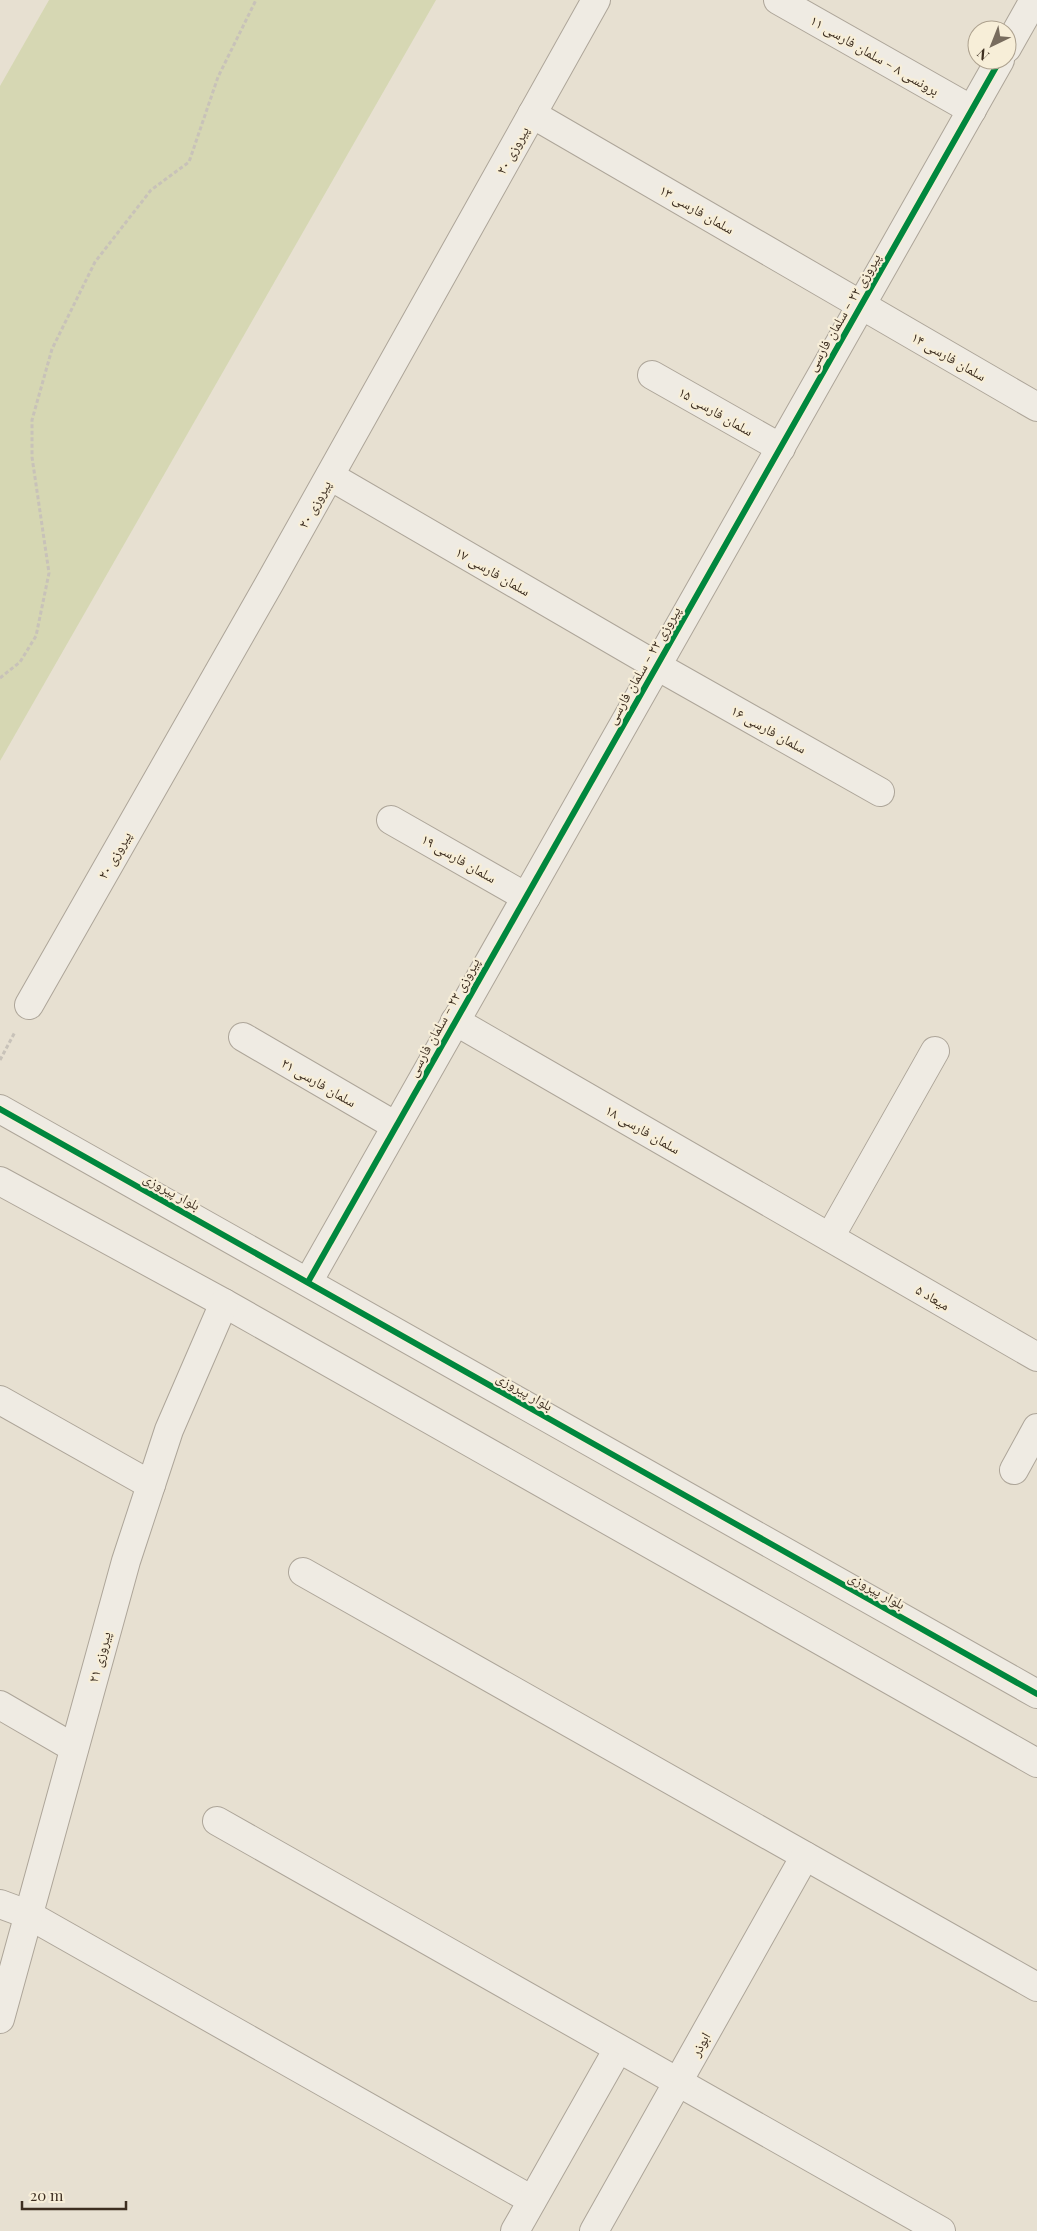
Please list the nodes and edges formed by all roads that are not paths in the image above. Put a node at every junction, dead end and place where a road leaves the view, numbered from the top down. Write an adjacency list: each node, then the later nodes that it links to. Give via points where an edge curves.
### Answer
1 (596, 0): 7 (street, پیروزی ۲۰)
2 (778, 0): 6 (street, برونسی ۸ - سلمان فارسی ۱۱)
3 (1034, 0): 4 (street)
4 (1017, 30)
5 (994, 70): 6 (street, پیروزی ۲۲ - سلمان فارسی)
6 (972, 110): 8 (street, پیروزی ۲۲ - سلمان فارسی)
7 (532, 114): 8 (street, سلمان فارسی ۱۳); 12 (street, پیروزی ۲۰)
8 (861, 305): 10 (street, سلمان فارسی ۱۴); 11 (street, پیروزی ۲۲ - سلمان فارسی)
9 (652, 374): 11 (street, سلمان فارسی ۱۵)
10 (1037, 407)
11 (780, 448): 13 (street, پیروزی ۲۲ - سلمان فارسی)
12 (330, 476): 13 (street, سلمان فارسی ۱۷); 17 (street, پیروزی ۲۰)
13 (657, 666): 14 (street, سلمان فارسی ۱۶); 16 (street, پیروزی ۲۲ - سلمان فارسی)
14 (880, 792)
15 (391, 820): 16 (street, سلمان فارسی ۱۹)
16 (526, 896): 18 (street, پیروزی ۲۲ - سلمان فارسی)
17 (29, 1005)
18 (455, 1021): 22 (street, پیروزی ۲۲ - سلمان فارسی); 24 (street, سلمان فارسی ۱۸)
19 (243, 1037): 22 (street, سلمان فارسی ۲۱)
20 (935, 1051): 24 (street)
21 (0, 1109): 25 (street, بلوار پیروزی)
22 (396, 1126): 25 (street, پیروزی ۲۲ - سلمان فارسی)
23 (0, 1181): 26 (street)
24 (830, 1237): 27 (street, میعاد ۵)
25 (308, 1282): 33 (street, بلوار پیروزی)
26 (224, 1303): 31 (street, پیروزی ۲۱, via 169,1430); 36 (street)
27 (1037, 1357)
28 (0, 1400): 31 (street)
29 (1037, 1428): 30 (street)
30 (1014, 1470)
31 (151, 1485): 35 (street, پیروزی ۲۱)
32 (303, 1572): 38 (street)
33 (1037, 1694)
34 (0, 1705): 35 (street)
35 (74, 1748): 40 (street, پیروزی ۲۱)
36 (1037, 1763)
37 (217, 1821): 43 (street)
38 (805, 1856): 41 (street); 44 (street, ابوذر)
39 (0, 1904): 40 (street)
40 (27, 1914): 42 (street, پیروزی ۲۱); 45 (street)
41 (1037, 1987)
42 (0, 2019)
43 (618, 2048): 44 (street); 45 (street)
44 (678, 2083): 47 (street, ابوذر); 48 (street)
45 (532, 2200): 46 (street)
46 (515, 2231)
47 (594, 2231)
48 (940, 2231)

